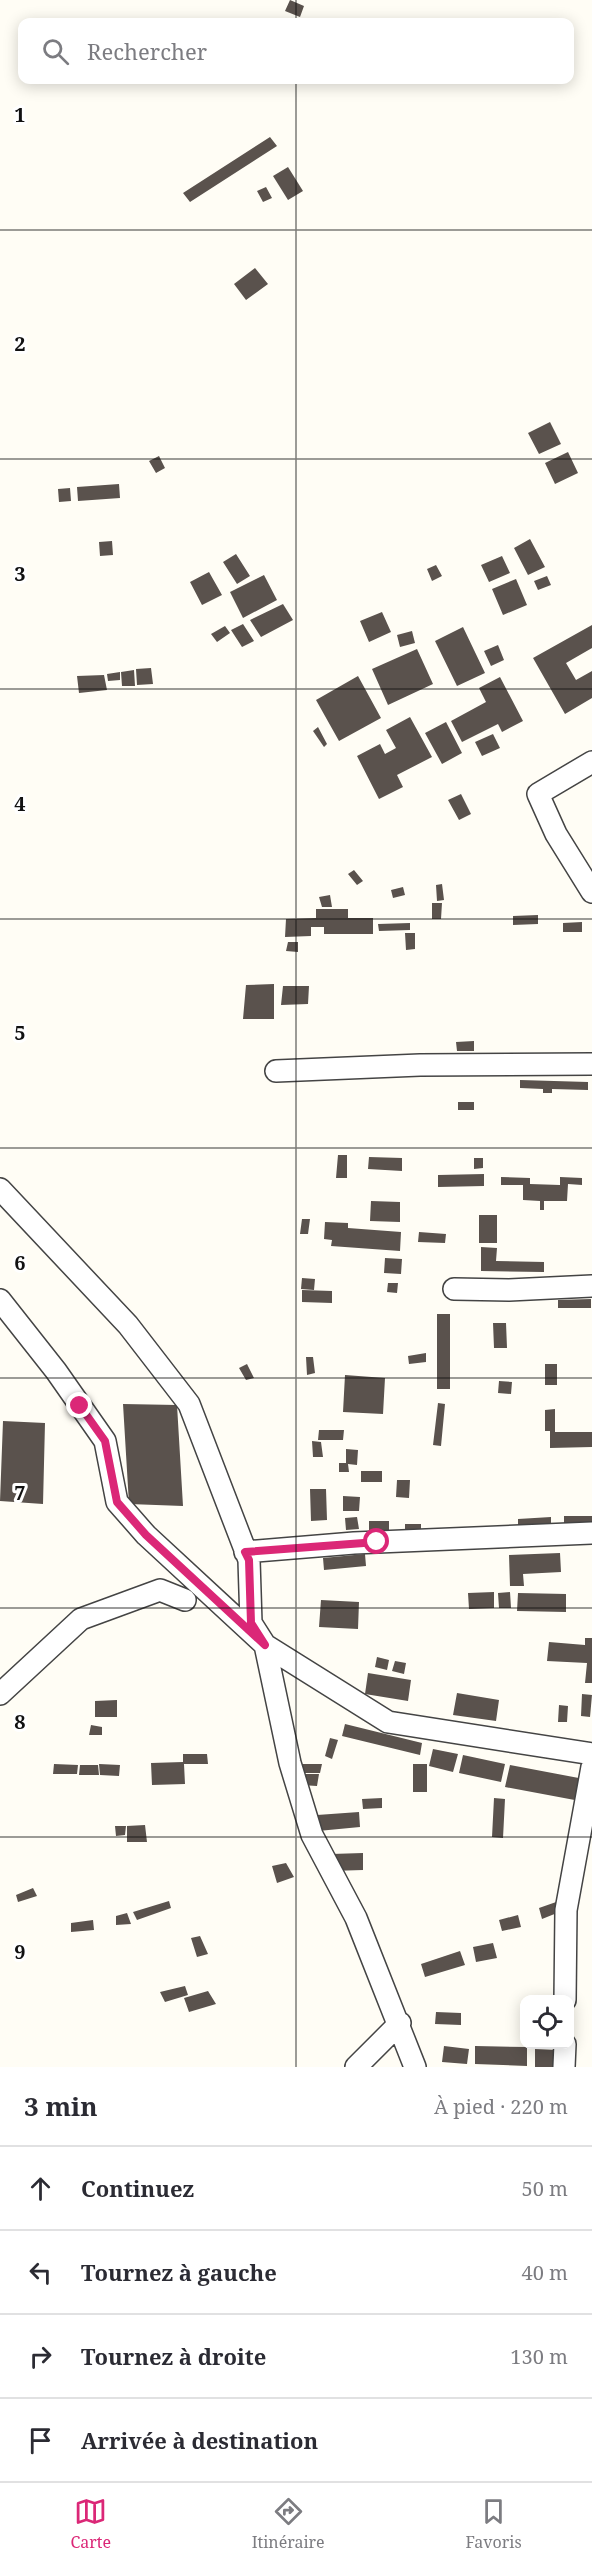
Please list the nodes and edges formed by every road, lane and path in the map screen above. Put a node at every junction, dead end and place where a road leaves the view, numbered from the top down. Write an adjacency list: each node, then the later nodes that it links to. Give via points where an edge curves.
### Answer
1 (592, 762): 2 (street, via 538,794 556,834)
2 (592, 892)
3 (592, 1064): 4 (street)
4 (276, 1071)
5 (0, 1190): 10 (street, via 128,1325 189,1404)
6 (592, 1286): 7 (street)
7 (454, 1289)
8 (0, 1300): 12 (street, via 105,1441 117,1502 146,1535)
9 (592, 1533): 10 (street, via 354,1543)
10 (245, 1552): 12 (street, via 249,1560 251,1623)
11 (185, 1600): 13 (street, via 160,1590 81,1619)
12 (265, 1645): 14 (street, via 388,1722); 17 (street, via 290,1763 312,1835 356,1918)
13 (0, 1694)
14 (592, 1754)
15 (592, 1767): 16 (street, via 566,1910)
16 (565, 1995)
17 (400, 2023): 19 (street); 20 (street)
18 (565, 2049): 21 (street)
19 (356, 2067)
20 (416, 2067)
21 (564, 2067)

